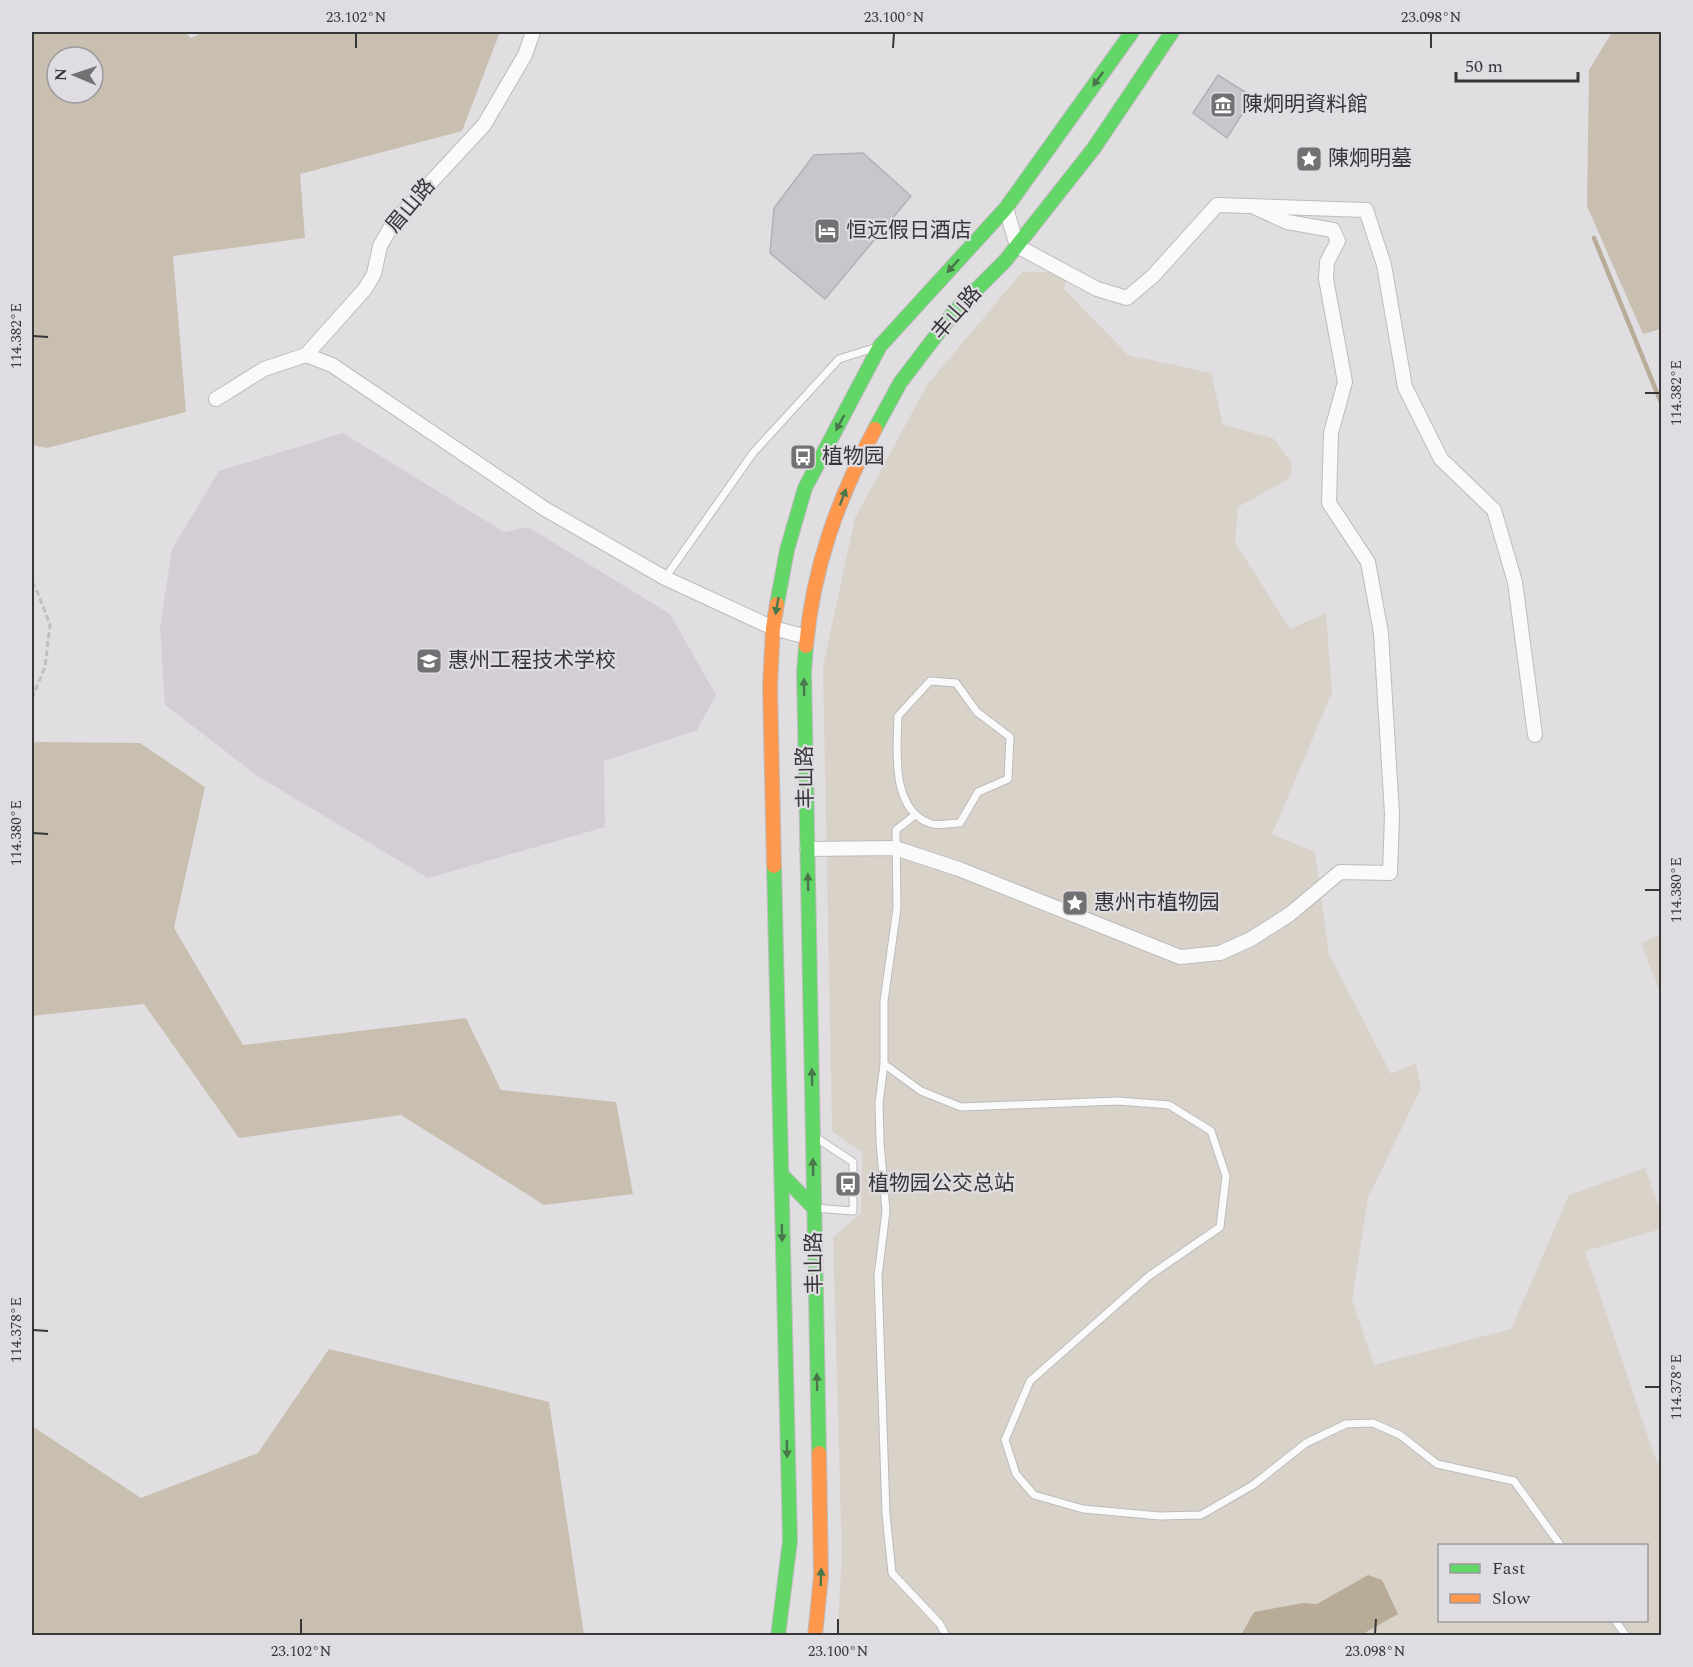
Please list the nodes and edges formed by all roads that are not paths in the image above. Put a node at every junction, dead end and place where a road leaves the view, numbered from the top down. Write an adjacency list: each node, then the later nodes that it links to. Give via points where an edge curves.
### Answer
1 (533, 32): 8 (street, 眉山路, via 525,55 484,125 394,222 380,246 366,289)
2 (1132, 32): 5 (main road, 丰山路, one-way to 5)
3 (1172, 32): 6 (main road, 丰山路, via 1094,148)
4 (1252, 206): 6 (street, via 1217,205 1153,276 1127,298 1097,289); 13 (street, via 1366,210 1384,265 1405,387 1442,459 1494,510 1515,582); 15 (street, via 1287,222 1333,230 1338,241 1328,262 1326,279 1345,382 1331,433 1329,503 1368,562 1381,633 1392,814 1390,873 1340,872 1290,914 1251,939 1220,953 1180,957 959,868)
5 (1006, 208): 6 (street); 7 (main road, 丰山路, one-way to 7)
6 (1017, 246): 12 (main road, 丰山路, one-way to 6, via 825,543 851,475 900,383 954,312)
7 (880, 346): 10 (lane, via 839,359 753,453); 11 (main road, 丰山路, one-way to 11, via 805,488 787,550)
8 (306, 355): 9 (street, 眉山路, via 264,369); 10 (street, via 332,365 545,509)
9 (216, 399)
10 (665, 578): 11 (street)
11 (773, 628): 12 (street); 19 (main road, 丰山路, via 770,686)
12 (807, 637): 16 (main road, 丰山路, one-way to 12)
13 (1535, 735)
14 (915, 814): 14 (lane, via 933,825 960,823 978,792 1008,778 1010,737 977,712 956,683 930,681 898,716 897,757 902,794); 15 (lane, via 896,830)
15 (895, 848): 16 (street); 17 (lane, via 897,908 884,1001)
16 (807, 849): 18 (main road, 丰山路, one-way to 16)
17 (884, 1064): 21 (lane, via 921,1091 961,1107 1118,1101 1168,1105 1211,1131 1226,1176 1220,1227 1149,1276 1030,1382 1005,1440 1016,1474 1034,1495 1083,1509 1160,1516 1202,1515 1253,1485 1306,1443 1346,1424 1373,1423 1400,1435 1437,1464 1514,1481); 25 (lane, via 879,1103 886,1211 878,1276 886,1514 892,1573)
18 (813, 1136): 20 (main road, 丰山路, one-way to 18); 20 (lane, via 853,1162 853,1211)
19 (781, 1174): 20 (main road); 23 (main road, 丰山路, one-way to 23, via 789,1541)
20 (813, 1208): 24 (main road, 丰山路, one-way to 20, via 821,1576)
21 (1560, 1544)
22 (1616, 1622): 26 (lane)
23 (778, 1635)
24 (815, 1635)
25 (946, 1635)
26 (1626, 1635)

